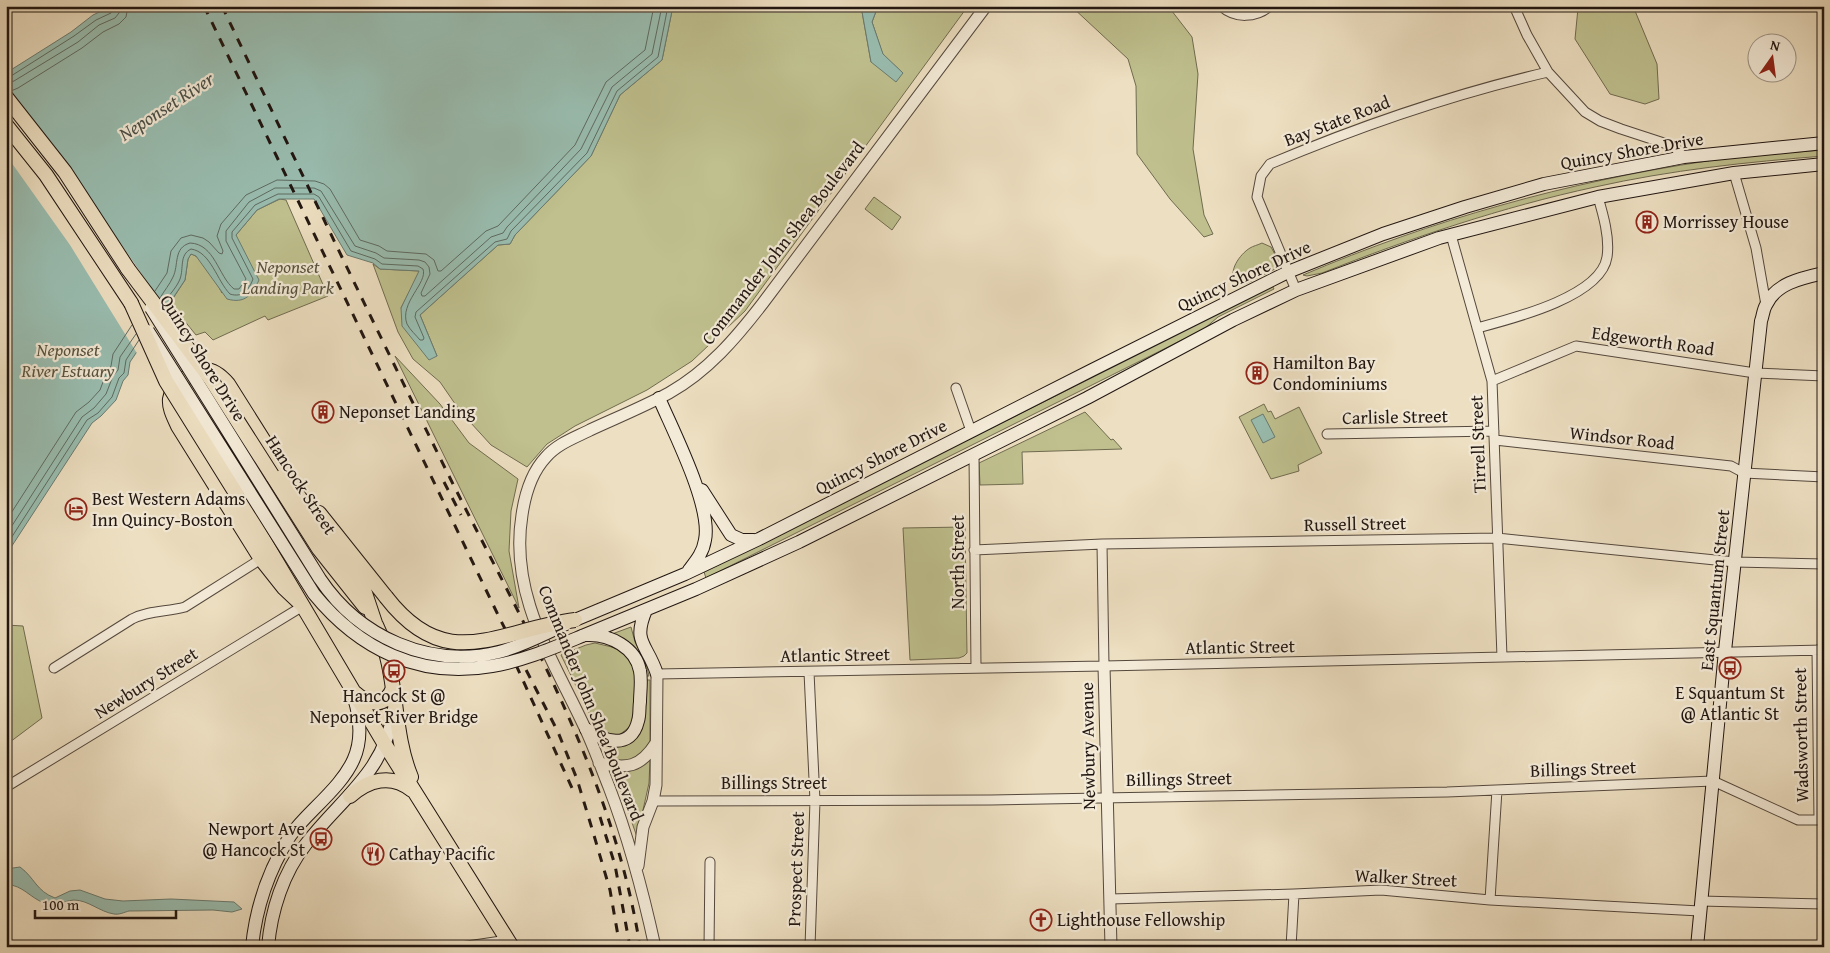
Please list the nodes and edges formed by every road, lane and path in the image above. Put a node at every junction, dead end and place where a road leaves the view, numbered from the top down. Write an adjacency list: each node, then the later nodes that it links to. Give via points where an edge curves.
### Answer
1 (986, 6): 25 (street, Commander John Shea Boulevard, via 734,340 696,374)
2 (1222, 6): 3 (street, via 1227,12 1248,17)
3 (1270, 6)
4 (1514, 6): 5 (street)
5 (1548, 72): 9 (street, via 1585,112 1600,121 1673,146); 15 (street, Bay State Road, via 1381,120 1270,164 1262,176 1257,198)
6 (6, 97): 14 (main road, Hancock Street, via 45,145)
7 (6, 125): 18 (main road, Hancock Street, via 46,175)
8 (1824, 144): 9 (main road, Quincy Shore Drive)
9 (1684, 157): 15 (main road, Quincy Shore Drive, via 1544,184 1383,234)
10 (1824, 164): 11 (main road, Quincy Shore Drive)
11 (1734, 173): 12 (main road, Quincy Shore Drive); 19 (street, via 1756,248)
12 (1598, 197): 13 (main road, Quincy Shore Drive); 20 (street, via 1608,257 1603,270 1562,300)
13 (1451, 235): 17 (main road, Quincy Shore Drive); 20 (street, Tirrell Street)
14 (128, 269): 30 (main road, Hancock Street, bridge); 44 (main road, Quincy Shore Drive, bridge, via 320,579 341,606 359,622 401,646 458,656 508,649)
15 (1288, 272): 17 (street, Bay State Road); 26 (main road, Quincy Shore Drive)
16 (1824, 274): 19 (main road, via 1789,283)
17 (1296, 290): 29 (main road, Quincy Shore Drive)
18 (131, 303): 42 (main road, Hancock Street, bridge, via 166,381); 45 (main road, Quincy Shore Drive, bridge, via 314,594 338,621 358,637 405,660 431,667 467,669 522,659)
19 (1766, 305): 21 (main road, East Squantum Street)
20 (1477, 328): 23 (street, Tirrell Street)
21 (1755, 373): 22 (street, Edgeworth Road); 23 (street, Edgeworth Road, via 1576,346); 31 (main road, East Squantum Street)
22 (1824, 376)
23 (1492, 381): 28 (street, Tirrell Street)
24 (956, 388): 26 (street)
25 (659, 398): 32 (main road); 56 (street, Commander John Shea Boulevard, via 565,442 545,458 533,475 525,497 519,551 525,594)
26 (971, 431): 35 (main road, Quincy Shore Drive)
27 (1327, 434): 28 (street, Carlisle Street)
28 (1494, 436): 31 (street, Windsor Road, via 1731,466); 34 (street, Tirrell Street)
29 (974, 455): 37 (street, North Street); 43 (main road, Quincy Shore Drive, via 799,542)
30 (276, 470): 38 (main road, via 221,376 200,370 173,390 170,404 178,426); 44 (main road, bridge, via 340,537 397,612 431,635 470,643); 55 (main road, Hancock Street, via 310,535 375,623 387,659)
31 (1744, 473): 33 (street, Windsor Road); 39 (main road, East Squantum Street)
32 (691, 474): 35 (main road, via 731,535 742,540); 41 (main road, via 705,511 706,526 700,557)
33 (1824, 477)
34 (1497, 538): 36 (street, Russell Street); 39 (street, Russell Street); 48 (street, Tirrell Street)
35 (759, 539): 41 (main road, Quincy Shore Drive)
36 (1102, 544): 37 (street, Russell Street); 49 (street, Newbury Avenue)
37 (974, 550): 51 (street, North Street)
38 (261, 559): 42 (main road); 50 (street, via 185,606 144,613 132,619)
39 (1736, 562): 40 (street, Russell Street); 47 (main road, East Squantum Street)
40 (1824, 564)
41 (685, 574): 44 (main road, Quincy Shore Drive)
42 (303, 606): 54 (main road, Hancock Street); 62 (street, Newbury Street)
43 (646, 610): 45 (main road, Quincy Shore Drive); 53 (main road, via 639,630 640,638)
44 (575, 620)
45 (582, 636): 56 (main road, via 602,637 620,644 635,657 641,676 638,722 632,734 622,740 610,741)
46 (1820, 650): 47 (street, Atlantic Street); 57 (street, Wadsworth Street)
47 (1725, 652): 48 (street, Atlantic Street); 61 (main road, East Squantum Street)
48 (1502, 657): 49 (street, Atlantic Street)
49 (1104, 666): 51 (street, Atlantic Street); 66 (street, Newbury Avenue)
50 (54, 668)
51 (976, 668): 52 (street, Atlantic Street)
52 (809, 672): 53 (street, Atlantic Street); 67 (street, Prospect Street)
53 (657, 674): 59 (street)
54 (352, 690): 55 (main road, via 368,702 378,703); 58 (main road, Hancock Street); 79 (main road, via 360,727 354,760 345,776 298,826 278,855 260,900)
55 (393, 692): 58 (main road, via 393,716); 69 (main road, Hancock Street, via 406,760)
56 (586, 729): 60 (street, Commander John Shea Boulevard)
57 (1820, 734): 70 (street, Wadsworth Street)
58 (384, 743): 64 (main road, Hancock Street); 65 (main road, via 372,768)
59 (656, 743): 60 (street, via 650,753 630,767); 68 (street)
60 (599, 764): 72 (street, Commander John Shea Boulevard, via 619,812)
61 (1713, 781): 63 (street, Billings Street); 70 (street, Billings Street, via 1798,820); 77 (main road, East Squantum Street)
62 (6, 788)
63 (1497, 790): 66 (street, Billings Street); 75 (street)
64 (414, 791): 65 (main road, via 398,782 379,780 368,783); 69 (main road, Hancock Street)
65 (350, 796): 80 (main road, via 312,836 289,872 275,910)
66 (1107, 798): 67 (street, Billings Street); 74 (street, Newbury Avenue)
67 (815, 801): 68 (street, Billings Street); 84 (street, Prospect Street)
68 (654, 802): 72 (street, via 643,826)
69 (424, 807): 78 (main road, Hancock Street)
70 (1821, 820)
71 (710, 862): 83 (street)
72 (638, 875): 82 (street, Commander John Shea Boulevard)
73 (1294, 894): 74 (street, Walker Street); 75 (street, Walker Street, via 1381,890); 86 (street)
74 (1110, 899): 85 (street, Newbury Avenue)
75 (1490, 900): 77 (street, Walker Street)
76 (1824, 904): 77 (street, Walker Street)
77 (1700, 906): 87 (main road, East Squantum Street)
78 (510, 943): 81 (street)
79 (252, 947)
80 (268, 947)
81 (461, 947)
82 (655, 947)
83 (709, 947)
84 (810, 947)
85 (1111, 947)
86 (1291, 947)
87 (1697, 947)

